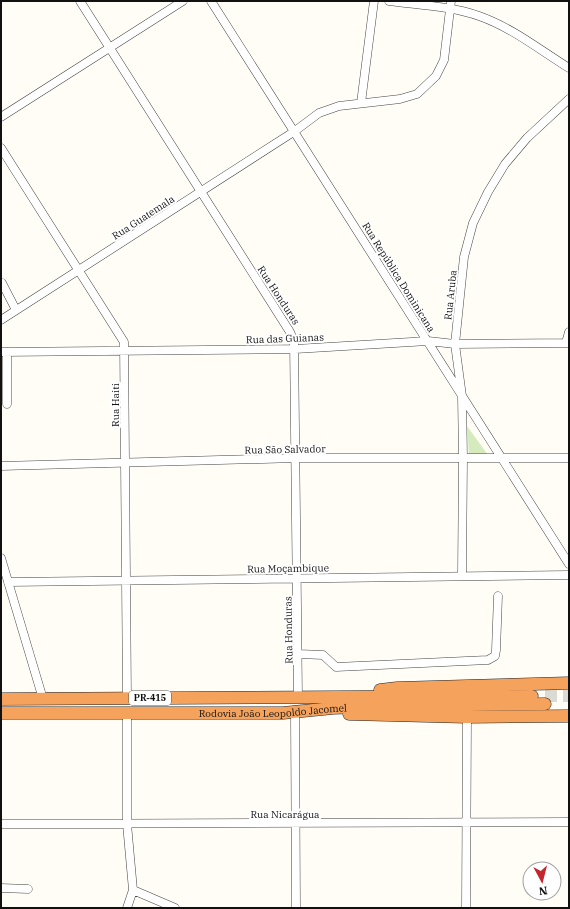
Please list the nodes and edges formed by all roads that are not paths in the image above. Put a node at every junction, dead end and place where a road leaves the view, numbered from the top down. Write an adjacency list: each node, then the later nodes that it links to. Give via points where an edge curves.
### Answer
1 (80, 1): 7 (street, Rua Honduras)
2 (183, 1): 7 (street)
3 (211, 1): 12 (street, Rua República Dominicana)
4 (374, 1): 10 (street)
5 (389, 1): 6 (street)
6 (451, 5): 8 (street, via 504,28); 10 (street, Rua Guatemala, via 444,60 436,76 417,94 400,99)
7 (109, 47): 11 (street); 14 (street, Rua Honduras)
8 (569, 68)
9 (569, 99): 22 (street, Rua Aruba, via 527,138 505,164 473,223 464,257)
10 (361, 103): 12 (street, Rua Guatemala, via 339,106 319,113)
11 (1, 117)
12 (295, 131): 14 (street, Rua Guatemala); 20 (street, Rua República Dominicana)
13 (1, 148): 15 (street, Rua Haiti)
14 (200, 192): 15 (street, Rua Guatemala); 23 (street, Rua Honduras, via 290,332)
15 (79, 270): 17 (street, Rua Guatemala); 24 (street, Rua Haiti, via 124,342)
16 (2, 283): 17 (street)
17 (16, 310): 18 (street, Rua Guatemala)
18 (1, 320)
19 (569, 332): 21 (street)
20 (428, 342): 22 (street, Rua das Guianas); 23 (street, Rua das Guianas); 26 (street, Rua República Dominicana)
21 (567, 343): 22 (street, Rua das Guianas)
22 (455, 344): 26 (street, Rua Aruba)
23 (295, 349): 24 (street, Rua das Guianas); 28 (street, Rua Honduras)
24 (124, 350): 25 (street, Rua das Guianas); 32 (street, Rua Haiti)
25 (4, 352): 27 (street)
26 (462, 396): 29 (street, Rua Aruba); 30 (street, Rua República Dominicana)
27 (7, 404)
28 (296, 458): 29 (street, Rua São Salvador); 32 (street, Rua São Salvador); 38 (street, Rua Honduras)
29 (463, 458): 30 (street, Rua São Salvador); 37 (street, Rua Aruba)
30 (503, 458): 31 (street, Rua São Salvador); 35 (street, Rua República Dominicana)
31 (569, 458)
32 (125, 463): 33 (street, Rua São Salvador); 39 (street, Rua Haiti)
33 (1, 466)
34 (1, 558): 40 (street)
35 (569, 564)
36 (569, 575): 37 (street, Rua Moçambique)
37 (462, 576): 38 (street, Rua Moçambique)
38 (297, 578): 39 (street, Rua Moçambique); 42 (street, Rua Honduras)
39 (126, 580): 40 (street, Rua Moçambique); 46 (street, Rua Haiti)
40 (8, 582): 48 (street)
41 (498, 596): 42 (street, via 496,650 495,656 488,660 336,667 323,655)
42 (298, 654): 44 (street, Rua Honduras)
43 (569, 683): 45 (highway, via 397,688)
44 (298, 696): 45 (highway, Rodovia João Leopoldo Jacomel / PR-415); 46 (highway, Rodovia João Leopoldo Jacomel / PR-415)
45 (341, 696): 50 (highway, Rodovia João Leopoldo Jacomel / PR-415, via 545,700 333,708)
46 (127, 698): 48 (highway, Rodovia João Leopoldo Jacomel / PR-415)
47 (1, 699): 48 (highway, Rodovia João Leopoldo Jacomel / PR-415)
48 (43, 699)
49 (1, 712): 51 (highway, Rodovia João Leopoldo Jacomel / PR-415)
50 (295, 712): 51 (highway, Rodovia João Leopoldo Jacomel / PR-415); 53 (highway); 58 (street)
51 (127, 713): 57 (street)
52 (569, 716): 53 (highway)
53 (467, 717): 55 (street)
54 (569, 822): 55 (street, Rua Nicarágua)
55 (466, 823): 58 (street, Rua Nicarágua); 65 (street)
56 (1, 824): 57 (street, Rua Nicarágua)
57 (127, 824): 58 (street, Rua Nicarágua); 61 (street)
58 (296, 824): 64 (street)
59 (1, 888): 60 (street)
60 (28, 888)
61 (133, 890): 62 (street); 63 (street)
62 (127, 908)
63 (175, 908)
64 (296, 908)
65 (466, 908)

